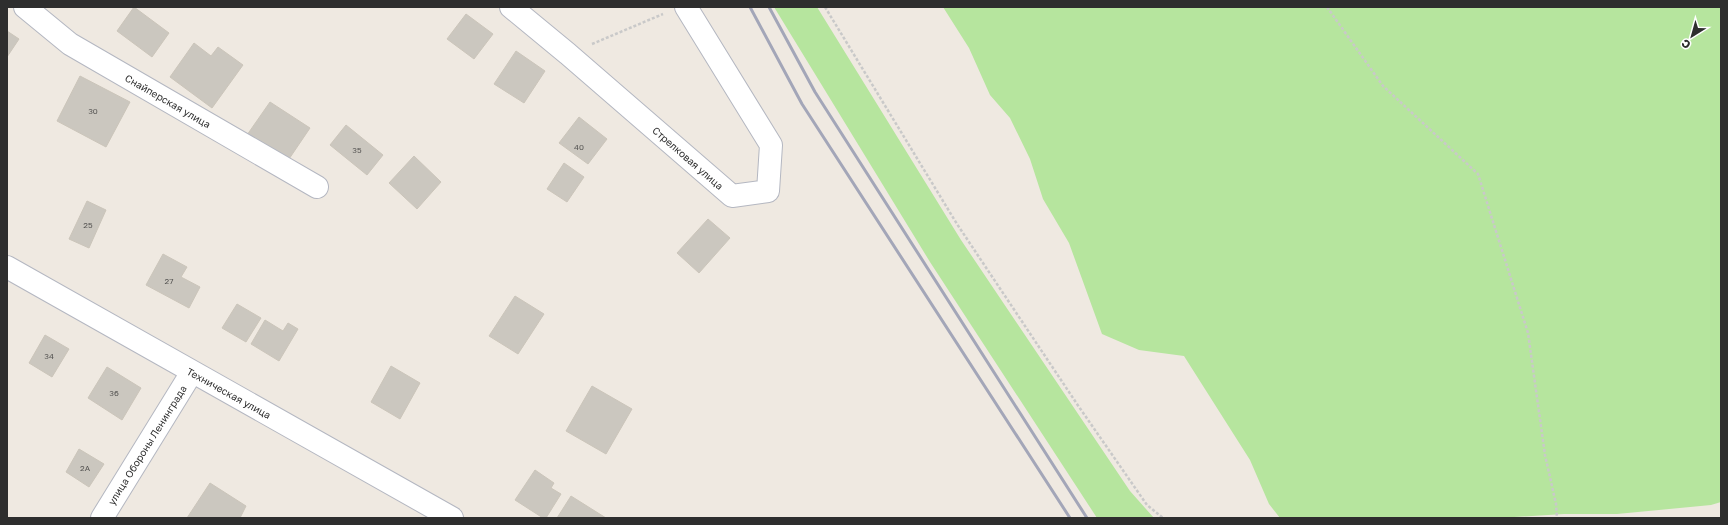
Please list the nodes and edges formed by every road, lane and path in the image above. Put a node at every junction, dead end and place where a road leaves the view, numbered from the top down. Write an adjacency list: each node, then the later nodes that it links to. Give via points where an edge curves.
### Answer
1 (26, 7): 7 (street, Снайперская улица, via 70,44)
2 (511, 7): 6 (street, Стрелковая улица)
3 (825, 7): 12 (path, via 961,230 1147,505)
4 (1327, 7): 13 (path, via 1383,86 1478,174 1528,333 1545,455)
5 (676, 10): 6 (path); 6 (street, Стрелковая улица, via 771,145 768,191 732,196)
6 (568, 54)
7 (317, 187)
8 (7, 268): 9 (street, Техническая улица)
9 (192, 372): 10 (street, улица Обороны Ленинграда); 11 (street, Техническая улица)
10 (102, 518)
11 (452, 518)
12 (1163, 518)
13 (1557, 518)

